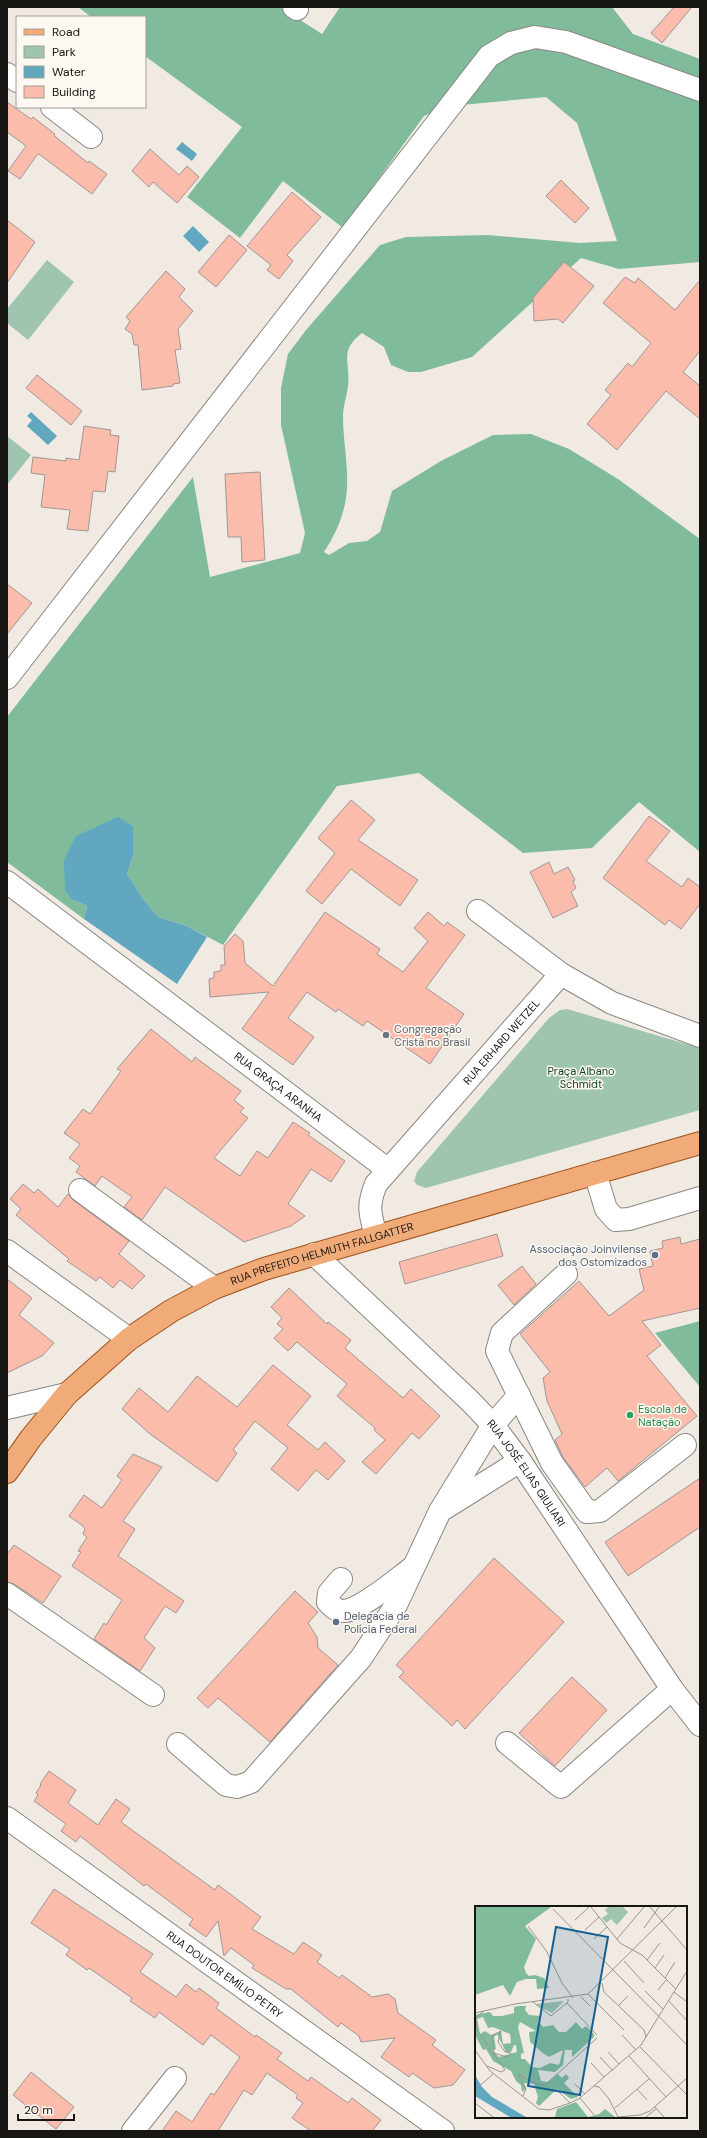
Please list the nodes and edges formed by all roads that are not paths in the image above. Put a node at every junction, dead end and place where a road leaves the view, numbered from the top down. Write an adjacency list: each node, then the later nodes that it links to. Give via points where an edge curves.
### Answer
1 (7, 74): 2 (street)
2 (16, 80)
3 (700, 90): 6 (street, via 566,42 535,37 511,43 489,56)
4 (53, 108): 5 (street)
5 (91, 137)
6 (7, 678)
7 (7, 882): 12 (street, RUA GRAÇA ARANHA)
8 (478, 911): 9 (street)
9 (560, 974): 10 (street, via 612,1004); 12 (street, RUA ERHARD WETZEL)
10 (700, 1036)
11 (700, 1143): 13 (main road, RUA PREFEITO HELMUTH FALLGATTER)
12 (387, 1169): 16 (street, RUA ERHARD WETZEL, via 369,1199)
13 (595, 1173): 15 (street, via 606,1209 616,1220 630,1219); 16 (main road, RUA PREFEITO HELMUTH FALLGATTER)
14 (80, 1190): 20 (street)
15 (700, 1198)
16 (376, 1236): 18 (main road, RUA PREFEITO HELMUTH FALLGATTER)
17 (7, 1251): 21 (street)
18 (314, 1254): 20 (main road, RUA PREFEITO HELMUTH FALLGATTER); 25 (street, RUA JOSÉ ELIAS GIULIARI)
19 (566, 1274): 23 (street, via 502,1333 497,1352)
20 (214, 1288): 21 (main road, RUA PREFEITO HELMUTH FALLGATTER, via 171,1311)
21 (129, 1339): 22 (main road, RUA PREFEITO HELMUTH FALLGATTER)
22 (67, 1394): 24 (street); 28 (main road, RUA PREFEITO HELMUTH FALLGATTER)
23 (519, 1395): 25 (street); 26 (street, via 552,1463 587,1512 600,1511)
24 (7, 1408)
25 (493, 1425): 27 (street, RUA JOSÉ ELIAS GIULIARI); 29 (street)
26 (685, 1445)
27 (520, 1461): 29 (street); 33 (street, RUA JOSÉ ELIAS GIULIARI)
28 (7, 1472)
29 (440, 1510): 30 (street)
30 (415, 1566): 31 (street, via 373,1597 344,1611 334,1609 328,1602 329,1593); 37 (street, via 396,1605 361,1658 251,1782 237,1787 226,1784)
31 (341, 1579)
32 (7, 1594): 34 (street)
33 (672, 1689): 35 (street, RUA JOSÉ ELIAS GIULIARI); 36 (street, via 561,1787)
34 (153, 1695)
35 (700, 1725)
36 (507, 1743)
37 (178, 1744)
38 (7, 1818): 41 (street, RUA DOUTOR EMÍLIO PETRY)
39 (174, 2078): 40 (street)
40 (133, 2131)
41 (443, 2131)

